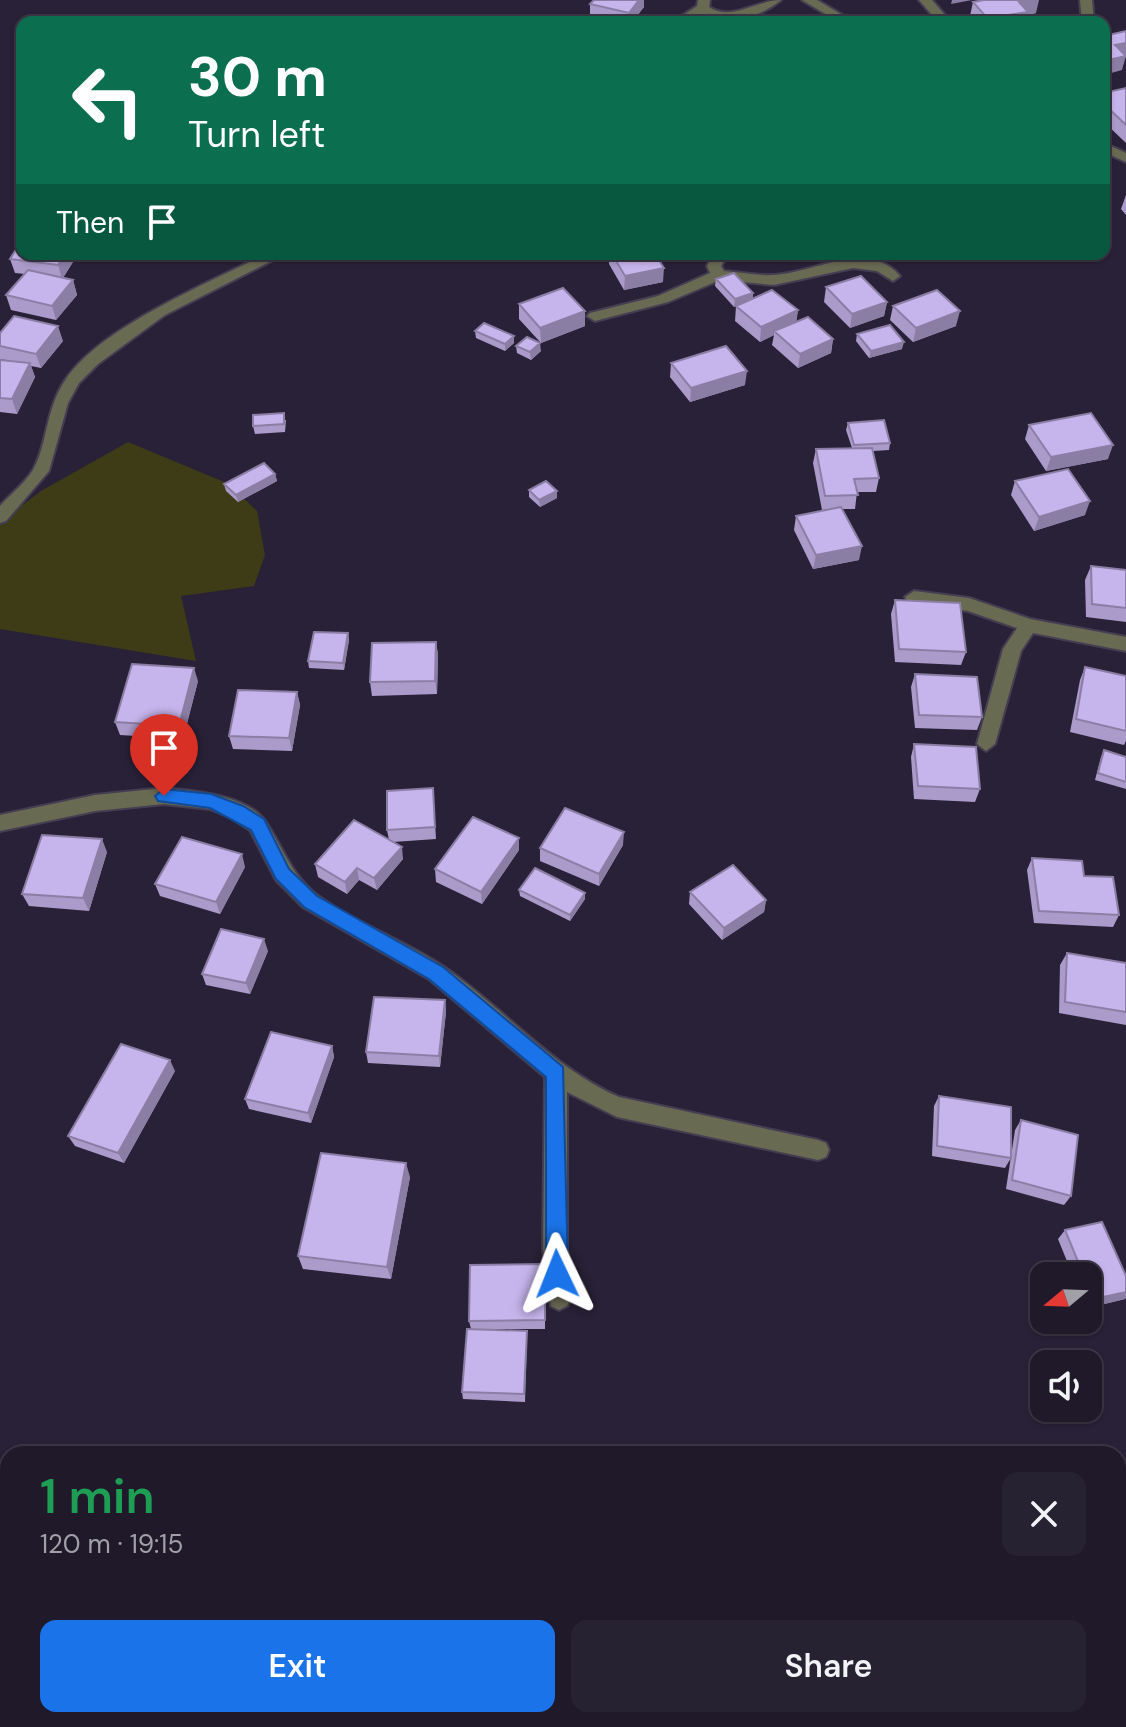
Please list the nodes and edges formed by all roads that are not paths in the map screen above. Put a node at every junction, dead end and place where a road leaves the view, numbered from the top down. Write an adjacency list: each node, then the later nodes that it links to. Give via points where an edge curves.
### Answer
1 (775, 0): 4 (street)
2 (808, 0): 5 (street)
3 (925, 0): 6 (street)
4 (734, 16)
5 (837, 16)
6 (940, 16)
7 (266, 260): 12 (street, via 160,312 92,360 60,403 41,471)
8 (718, 260): 9 (street)
9 (718, 275): 10 (street, via 774,280 853,263 881,267); 11 (street, via 663,299)
10 (893, 276)
11 (595, 316)
12 (0, 517)
13 (914, 597): 14 (street, via 969,605)
14 (1029, 625): 15 (street); 16 (street, via 1012,649)
15 (1126, 644)
16 (986, 744)
17 (0, 823): 18 (street, via 95,803 164,796 211,801 237,811 257,824 283,874 310,901 436,973)
18 (556, 1073): 19 (street, via 617,1107); 20 (street)
19 (818, 1150)
20 (559, 1298)

